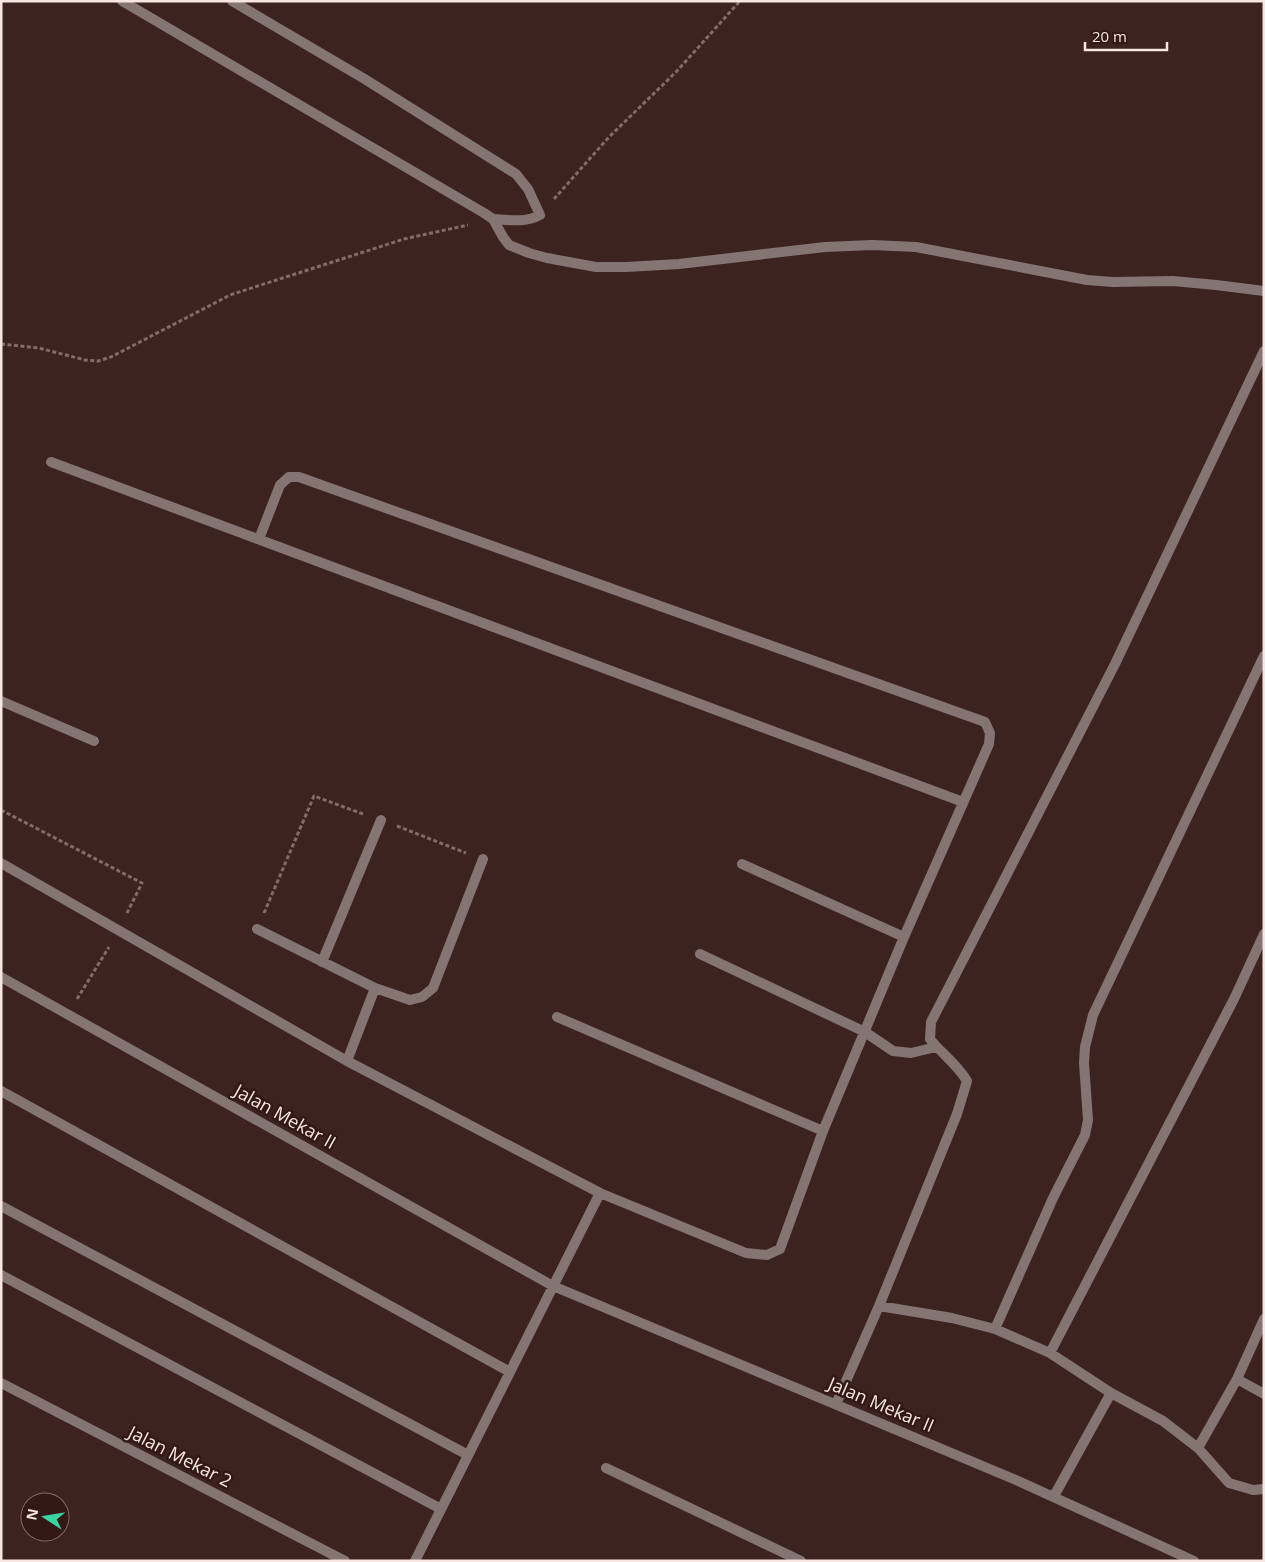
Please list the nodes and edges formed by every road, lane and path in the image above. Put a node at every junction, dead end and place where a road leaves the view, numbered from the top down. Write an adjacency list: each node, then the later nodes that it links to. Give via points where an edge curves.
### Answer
1 (122, 1): 5 (street)
2 (232, 1): 4 (street, via 516,174 528,189)
3 (740, 1): 4 (path, via 676,72 609,137)
4 (540, 215): 5 (street)
5 (498, 228): 6 (street, via 510,244 529,253 596,267 679,264 825,247 916,247 1087,280 1173,281); 7 (path, via 404,239 230,295 98,361 39,348)
6 (1264, 292)
7 (1, 344)
8 (1264, 351): 31 (street, via 1115,664 931,1022 930,1039)
9 (51, 462): 10 (street)
10 (259, 539): 14 (street); 14 (street, via 280,485 289,477 299,477 984,722 990,733 989,744)
11 (1264, 656): 41 (street, via 1093,1015 1084,1063 1088,1120 1085,1135 1053,1198)
12 (1, 701): 13 (street)
13 (94, 741)
14 (963, 802): 23 (street)
15 (1, 810): 21 (path, via 142,883)
16 (381, 820): 17 (path); 20 (path, via 314,796); 25 (street)
17 (483, 859): 27 (street, via 433,988 422,997 410,1000)
18 (1, 862): 21 (street)
19 (742, 864): 23 (street)
20 (257, 929): 25 (street)
21 (119, 930): 28 (path); 32 (street)
22 (1264, 934): 42 (street, via 1234,999)
23 (904, 937): 30 (street)
24 (700, 954): 30 (street)
25 (322, 962): 27 (street)
26 (1, 977): 28 (street, Jalan Mekar II)
27 (375, 988): 32 (street)
28 (68, 1014): 38 (street, Jalan Mekar II)
29 (557, 1017): 34 (street)
30 (865, 1032): 31 (street, via 893,1051 911,1053); 34 (street)
31 (936, 1047): 39 (street, via 967,1081 957,1114)
32 (347, 1061): 35 (street)
33 (1, 1091): 43 (street)
34 (822, 1131): 35 (street, via 780,1249 767,1255 746,1253)
35 (600, 1193): 38 (street)
36 (1, 1206): 50 (street)
37 (1, 1276): 54 (street)
38 (553, 1286): 43 (street); 48 (street, Jalan Mekar II)
39 (879, 1306): 41 (street); 48 (street)
40 (1264, 1319): 44 (street)
41 (995, 1329): 42 (street)
42 (1050, 1352): 46 (street)
43 (510, 1372): 50 (street)
44 (1237, 1379): 47 (street); 49 (street)
45 (1, 1383): 55 (street, Jalan Mekar 2)
46 (1110, 1393): 49 (street, via 1163,1421); 53 (street)
47 (1264, 1394)
48 (836, 1404): 53 (street, Jalan Mekar II)
49 (1198, 1448): 52 (street, via 1229,1483 1253,1490)
50 (468, 1455): 54 (street)
51 (606, 1468): 57 (street)
52 (1264, 1489)
53 (1054, 1496): 58 (street, Jalan Mekar II)
54 (441, 1509): 56 (street)
55 (344, 1561)
56 (415, 1561)
57 (801, 1561)
58 (1194, 1561)

